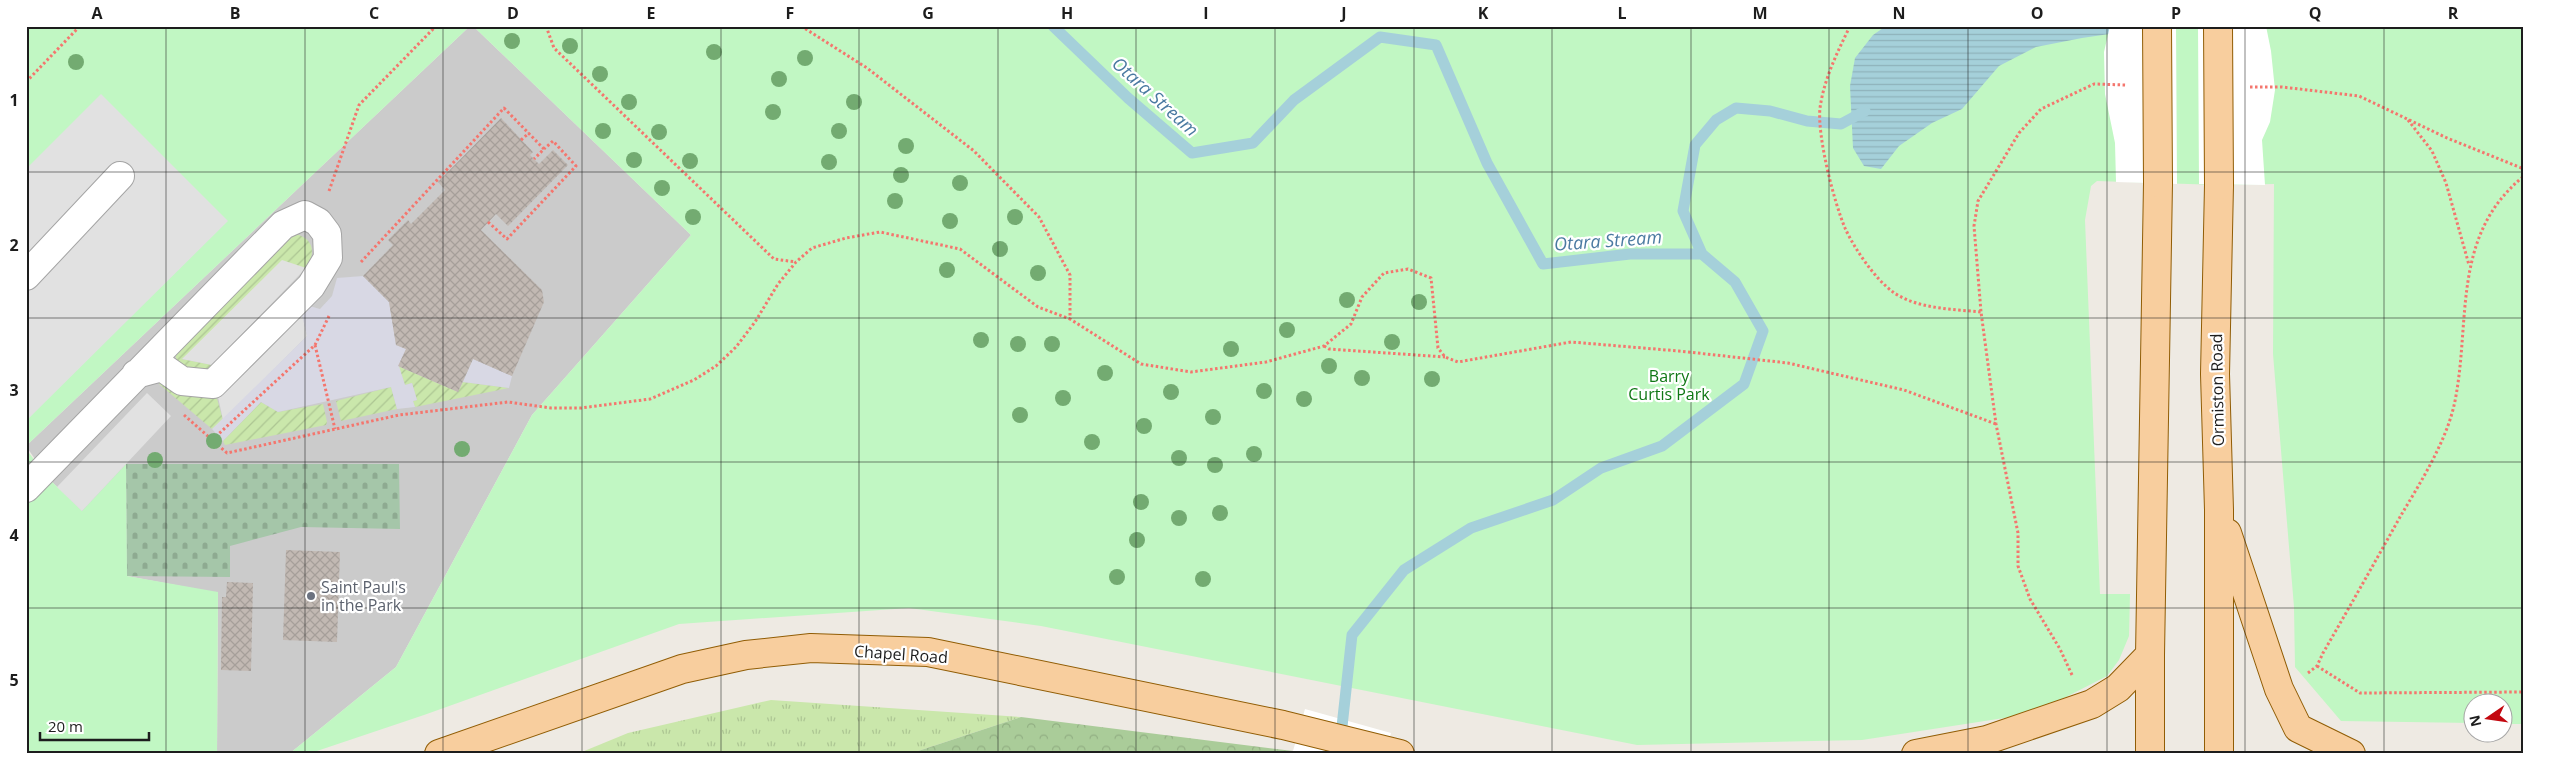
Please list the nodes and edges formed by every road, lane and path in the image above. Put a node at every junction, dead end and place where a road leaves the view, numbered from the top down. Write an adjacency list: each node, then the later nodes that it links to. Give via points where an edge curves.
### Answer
1 (80, 26): 8 (path)
2 (436, 26): 16 (path, via 359,105)
3 (546, 26): 18 (path, via 554,48 774,259)
4 (801, 26): 24 (path, via 867,68 974,151 1038,217 1070,275)
5 (1850, 26): 23 (path, via 1824,86 1820,111 1829,172 1846,228 1879,280 1894,293 1927,306)
6 (2157, 26): 34 (main road, bridge, via 2158,183)
7 (2218, 26): 33 (main road, Ormiston Road, bridge, via 2215,374)
8 (26, 82)
9 (2406, 118): 20 (path, via 2432,151 2446,183)
10 (529, 133): 11 (path); 12 (path); 19 (path, via 504,108)
11 (521, 140)
12 (544, 148): 13 (path); 17 (path, via 553,140 576,166 507,239)
13 (534, 159)
14 (120, 176): 21 (lane)
15 (2524, 176): 20 (path, via 2510,187 2482,226)
16 (318, 222): 28 (lane, via 306,215 284,225); 28 (lane, via 326,234 328,258 310,286 213,384 182,381 162,367)
17 (488, 222)
18 (796, 262): 24 (path, via 812,248 880,232 960,248 1038,307); 30 (path, via 736,348 694,380 650,399 581,408 508,402 399,415)
19 (361, 263)
20 (2469, 265): 35 (path, via 2455,402 2434,460 2323,652)
21 (26, 276)
22 (332, 311): 25 (path)
23 (1981, 312)
24 (1070, 319): 26 (path, via 1141,364 1191,372 1266,362)
25 (316, 344): 30 (path); 31 (path)
26 (1324, 346): 27 (path, via 1329,349); 27 (path, via 1351,324 1362,297 1384,274 1408,270 1431,278 1438,348)
27 (1445, 357): 37 (path, via 1458,362 1571,342 1788,363 1904,390 1996,424 2018,534 2018,566 2030,599)
28 (136, 374): 32 (lane)
29 (177, 409): 31 (path)
30 (335, 429): 31 (path, via 227,454)
31 (212, 440)
32 (26, 488)
33 (2220, 510): 43 (main road, Ormiston Road); 44 (main road, via 2284,702 2298,728)
34 (2150, 655): 41 (main road, via 2118,688 2092,704 1987,740); 42 (main road)
35 (2318, 666): 36 (path); 38 (path, via 2360,693)
36 (2301, 677)
37 (2074, 680)
38 (2524, 692)
39 (1393, 752): 40 (main road, Chapel Road, via 1283,725 928,652 812,648 746,655 682,669)
40 (439, 754)
41 (1916, 754)
42 (2150, 754)
43 (2219, 754)
44 (2350, 754)

